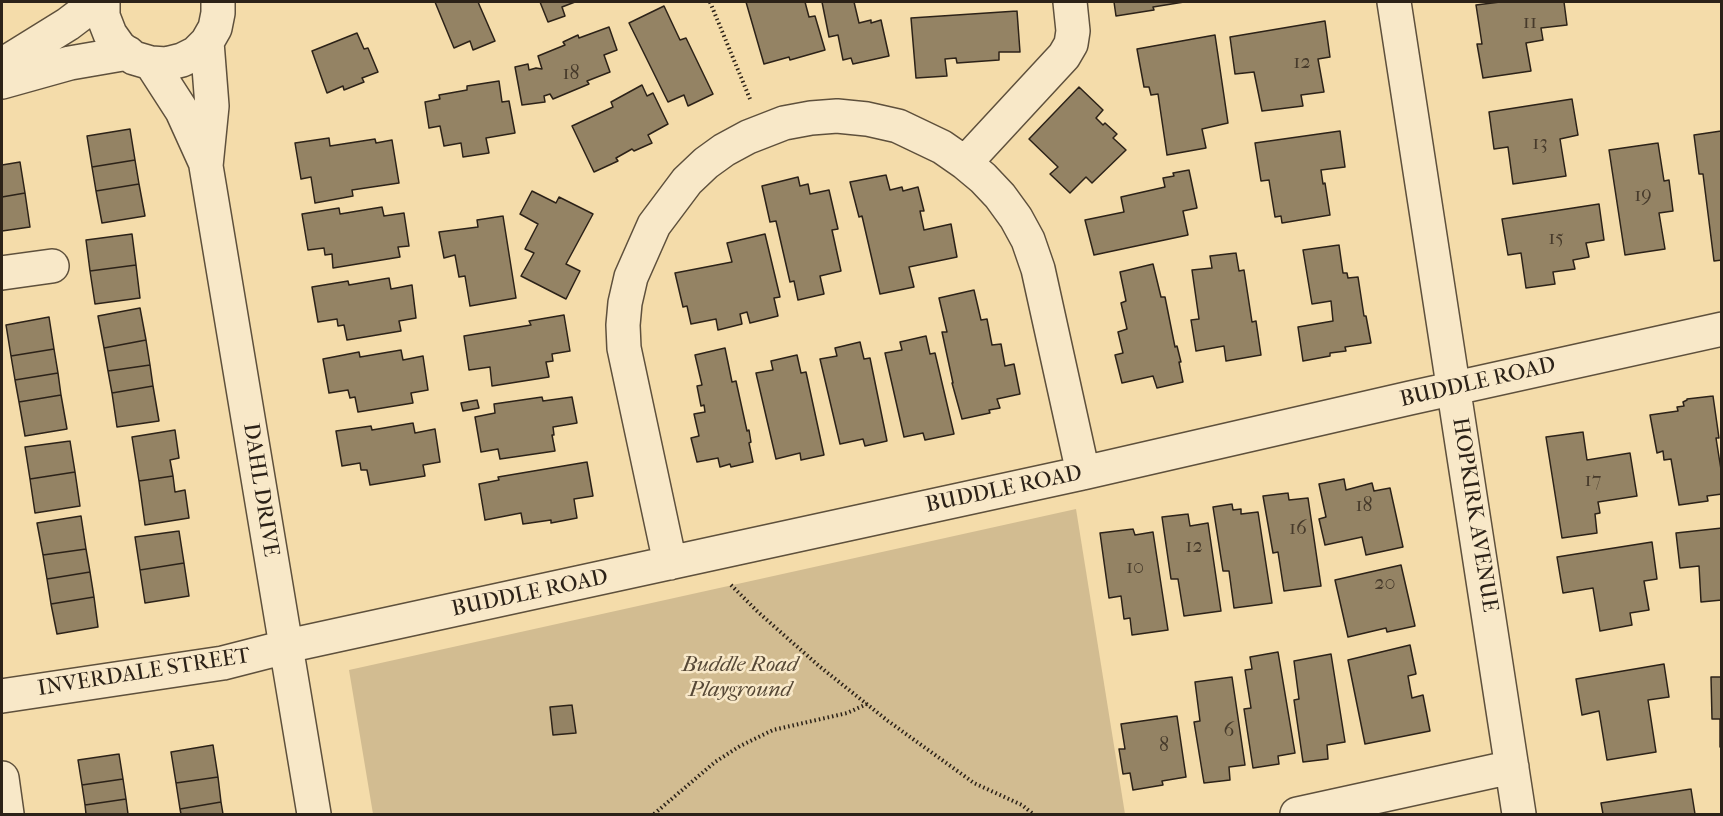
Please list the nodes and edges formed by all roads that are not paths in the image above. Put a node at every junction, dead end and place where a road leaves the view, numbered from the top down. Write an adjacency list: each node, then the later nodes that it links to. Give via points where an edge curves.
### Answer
1 (97, 2): 7 (street)
2 (103, 2): 6 (street, DAHL DRIVE, via 103,16 110,33 120,48)
3 (1070, 2): 9 (street, via 1073,31 1064,56)
4 (1394, 2): 14 (street, HOPKIRK AVENUE)
5 (220, 16): 6 (street, via 196,53 166,64); 10 (street, DAHL DRIVE)
6 (139, 58): 8 (street, via 70,63); 10 (street, DAHL DRIVE, via 182,111)
7 (2, 65)
8 (2, 82)
9 (965, 163): 15 (street, via 1000,196 1028,240 1038,269); 16 (street, via 898,126 837,116 811,118 784,123 724,150 675,195 654,225 631,277 623,325 628,369)
10 (206, 166): 17 (street, DAHL DRIVE)
11 (52, 266): 12 (street)
12 (2, 273)
13 (1722, 329): 14 (street, BUDDLE ROAD)
14 (1454, 388): 15 (street, BUDDLE ROAD); 19 (street, HOPKIRK AVENUE)
15 (1083, 473): 16 (street, BUDDLE ROAD)
16 (670, 563): 17 (street, BUDDLE ROAD)
17 (286, 647): 18 (street, INVERDALE STREET, via 223,663); 22 (street, DAHL DRIVE)
18 (2, 696)
19 (1512, 767): 23 (street); 24 (street, HOPKIRK AVENUE)
20 (2, 778): 21 (street)
21 (7, 814)
22 (314, 814)
23 (1297, 814)
24 (1520, 814)

